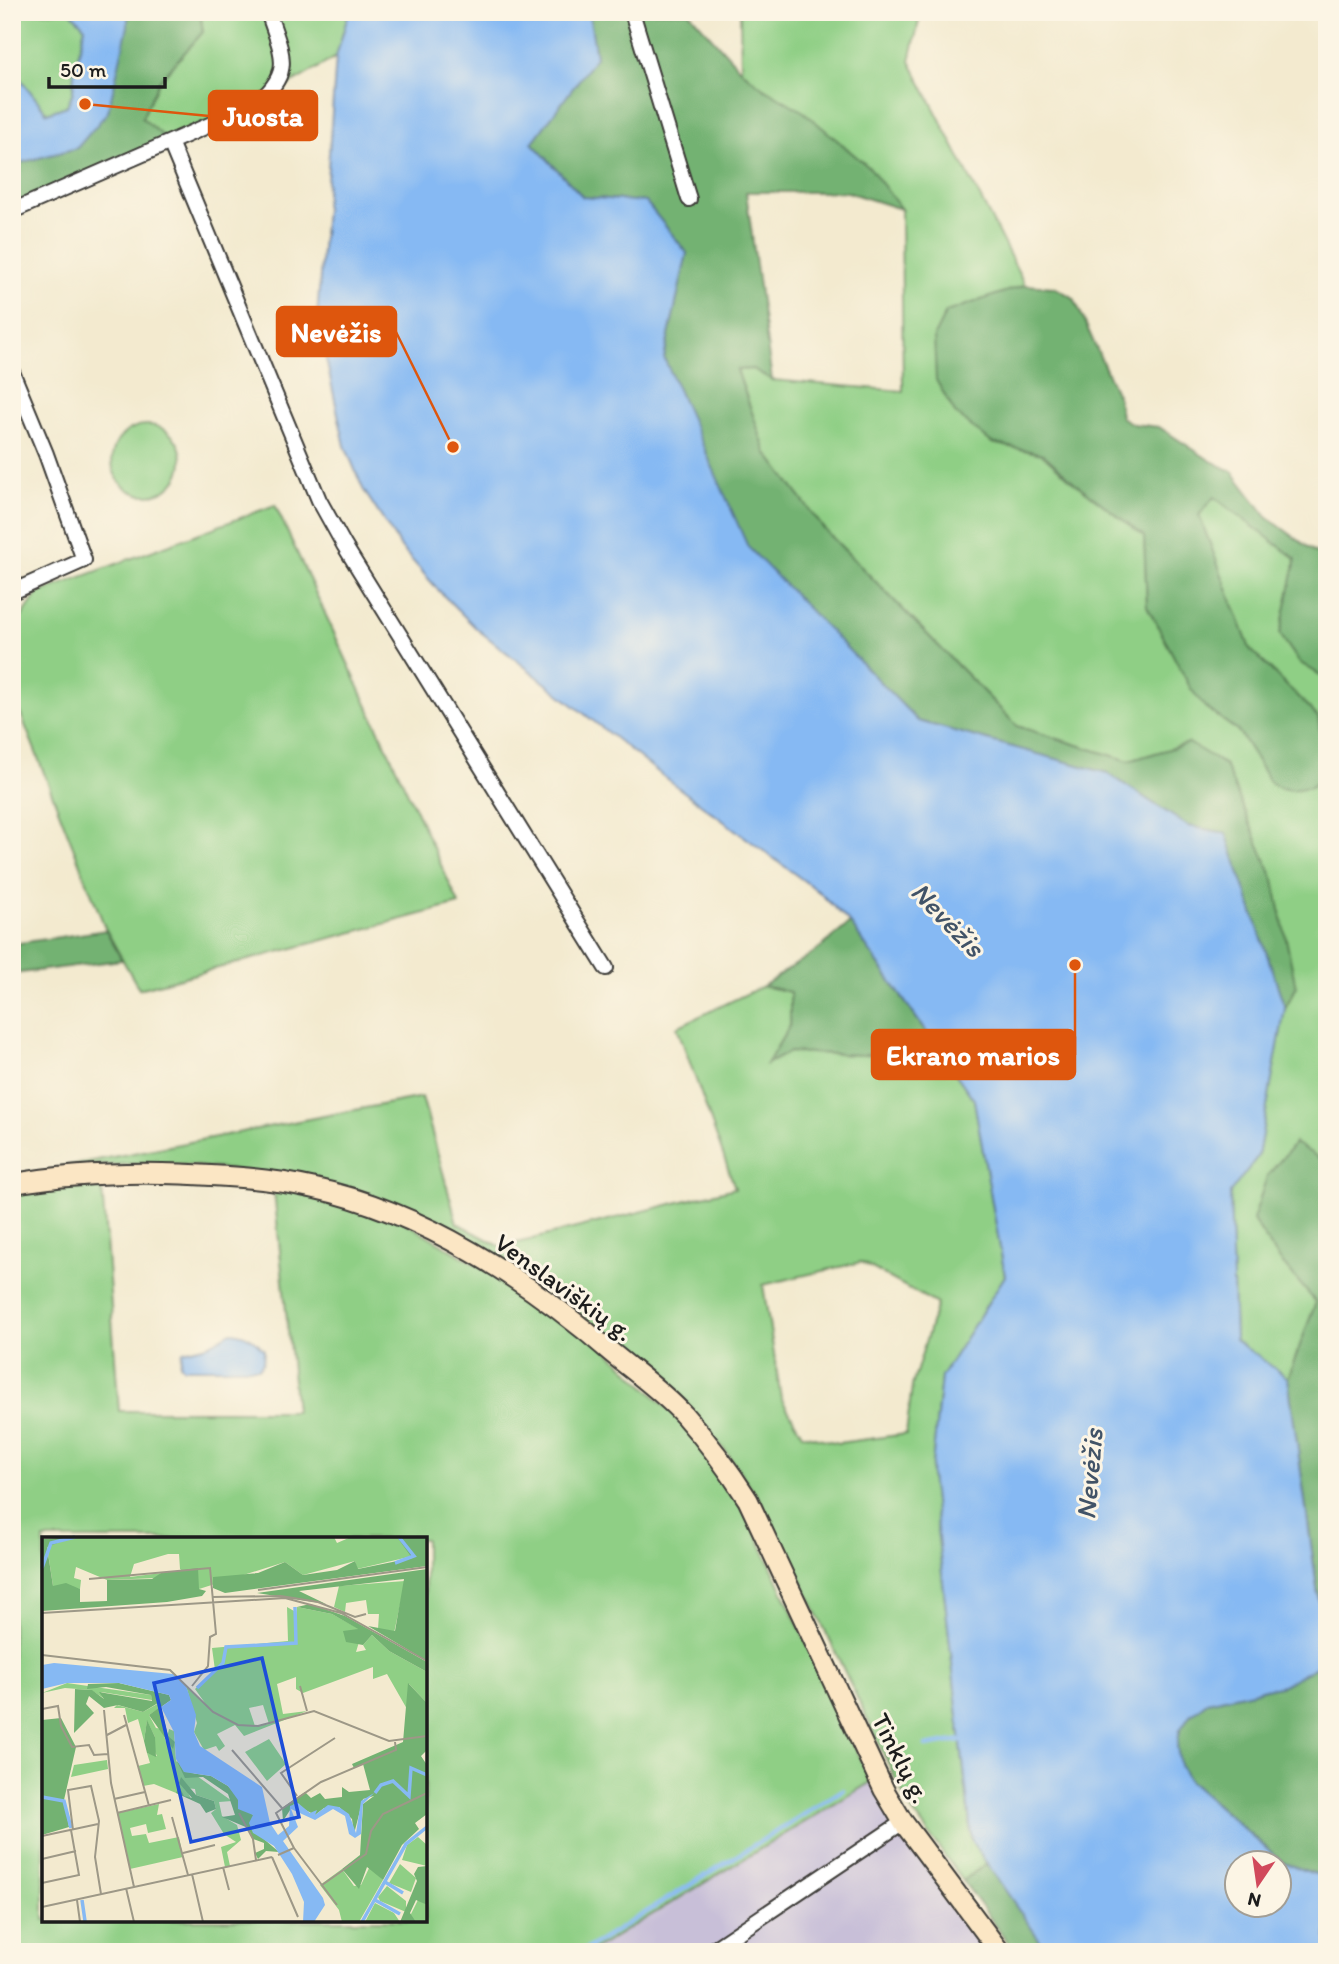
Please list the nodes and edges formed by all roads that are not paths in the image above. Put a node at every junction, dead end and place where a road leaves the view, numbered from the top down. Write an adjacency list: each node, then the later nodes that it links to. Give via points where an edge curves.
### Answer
1 (268, 12): 3 (street, via 283,55 280,78 253,106)
2 (632, 12): 4 (street)
3 (170, 142): 5 (street); 8 (street, via 319,500)
4 (689, 199)
5 (12, 211)
6 (12, 372): 7 (street, via 84,560)
7 (12, 592)
8 (606, 968)
9 (12, 1184): 10 (main road, Venslaviškių g., via 134,1172 262,1179 353,1198 461,1245 533,1290 683,1413 748,1500)
10 (784, 1572): 11 (main road, Tinklų g., via 862,1745)
11 (903, 1822): 12 (street); 13 (main road, Tinklų g.)
12 (709, 1952)
13 (1000, 1952)

